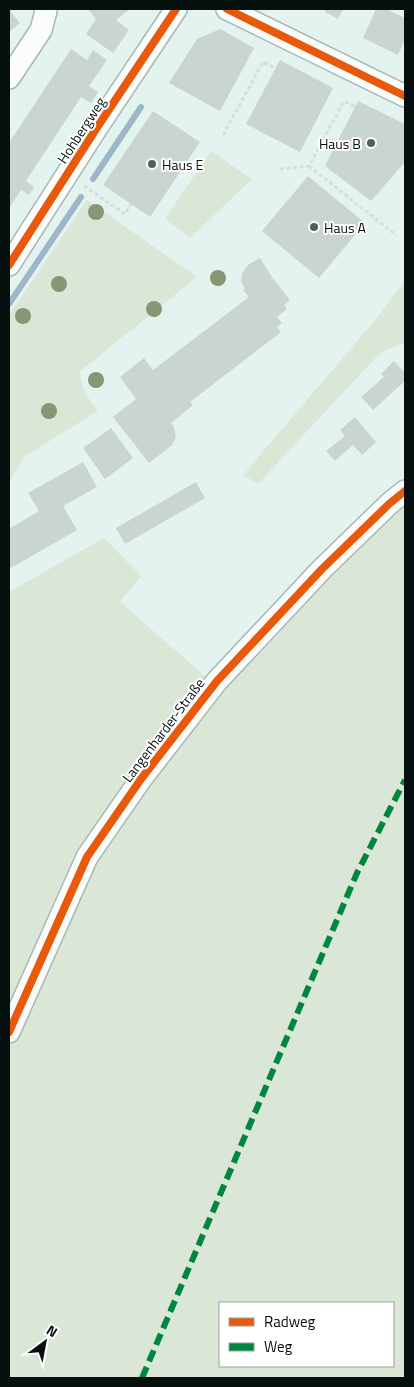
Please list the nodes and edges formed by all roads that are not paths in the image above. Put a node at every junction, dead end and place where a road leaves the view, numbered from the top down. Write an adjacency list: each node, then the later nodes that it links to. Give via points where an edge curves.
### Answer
1 (44, 9): 4 (street, via 41,30)
2 (176, 9): 6 (street, Hohbergweg)
3 (227, 9): 5 (street)
4 (9, 78)
5 (405, 96)
6 (9, 265)
7 (405, 491): 8 (street, Langenharder-Straße, via 322,569 217,681 141,779 86,857)
8 (9, 1032)

